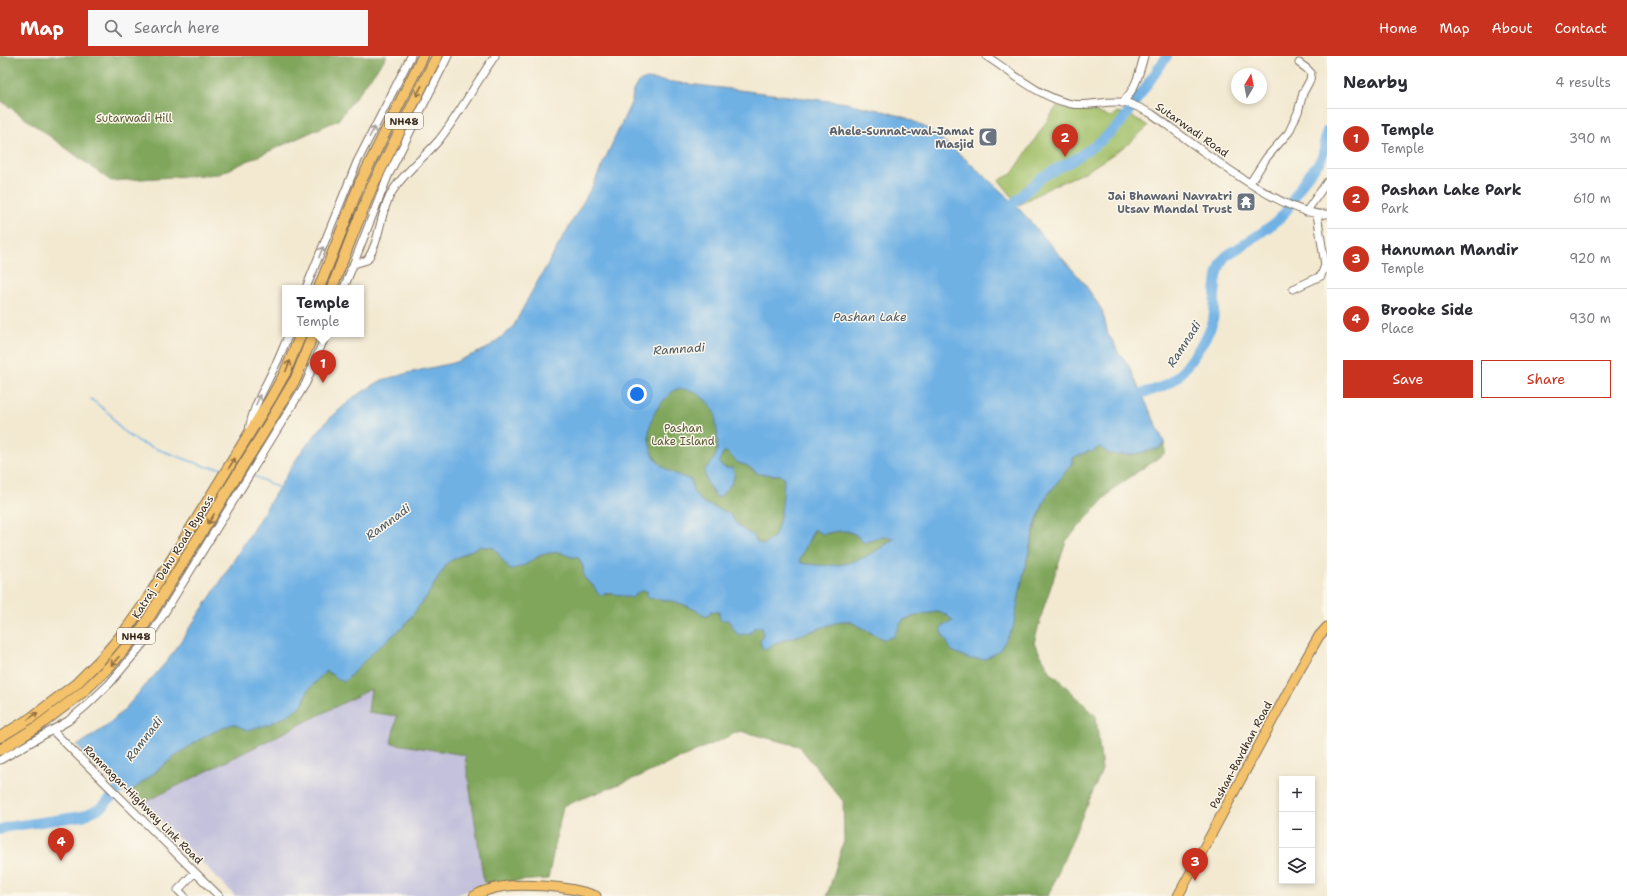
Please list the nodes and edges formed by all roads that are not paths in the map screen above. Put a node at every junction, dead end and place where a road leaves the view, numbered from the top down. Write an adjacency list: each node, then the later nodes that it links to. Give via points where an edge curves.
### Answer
1 (411, 56): 14 (street, one-way to 1)
2 (423, 56): 21 (highway, NH48, bridge, via 360,183)
3 (437, 56): 22 (highway, NH48, one-way to 22, bridge, via 372,187)
4 (448, 56): 10 (street)
5 (495, 56): 11 (street, via 447,129)
6 (986, 56): 9 (street, Sutarwadi Road, via 1043,94 1059,101 1086,105)
7 (1144, 56): 9 (street, via 1138,79)
8 (1299, 64): 13 (street, via 1311,73 1298,112 1289,132 1267,157)
9 (1124, 103): 13 (street, Sutarwadi Road, via 1152,114)
10 (393, 167): 11 (street, via 398,171); 15 (street)
11 (410, 171): 19 (street, via 399,181 388,199 368,260)
12 (1327, 182): 16 (street)
13 (1250, 183): 16 (street, Sutarwadi Road)
14 (342, 196): 15 (street); 20 (street, one-way to 14)
15 (374, 210): 19 (street)
16 (1304, 211): 17 (street)
17 (1317, 214): 18 (street); 24 (street, via 1325,265 1321,276)
18 (1327, 214)
19 (354, 264): 23 (street)
20 (307, 285)
21 (320, 285)
22 (333, 285)
23 (345, 285)
24 (1293, 289)
25 (287, 337): 30 (street, one-way to 25, via 251,417)
26 (299, 337): 30 (highway, Katraj - Dehu Road Bypass / NH48, one-way to 26, via 285,373)
27 (313, 337): 29 (highway, Katraj - Dehu Road Bypass / NH48)
28 (325, 337): 29 (street, via 306,383)
29 (275, 425): 31 (highway, Katraj - Dehu Road Bypass / NH48)
30 (248, 437): 34 (highway, Katraj - Dehu Road Bypass / NH48, one-way to 30, via 52,703 101,659 141,608)
31 (236, 488): 33 (street, via 152,633 110,683 68,721); 35 (highway, Katraj - Dehu Road Bypass / NH48, one-way to 35, via 143,627 109,667 59,711)
32 (1327, 627): 42 (main road, Pashan-Bavdhan Road, via 1299,671)
33 (52, 730): 36 (street); 37 (street, Ramnagar-Highway Link Road)
34 (0, 737)
35 (0, 750)
36 (0, 760)
37 (195, 872): 38 (street, via 178,890); 39 (street, Ramnagar-Highway Link Road)
38 (184, 896)
39 (219, 896)
40 (474, 896): 41 (main road, via 489,890 538,885)
41 (596, 896)
42 (1178, 896)

